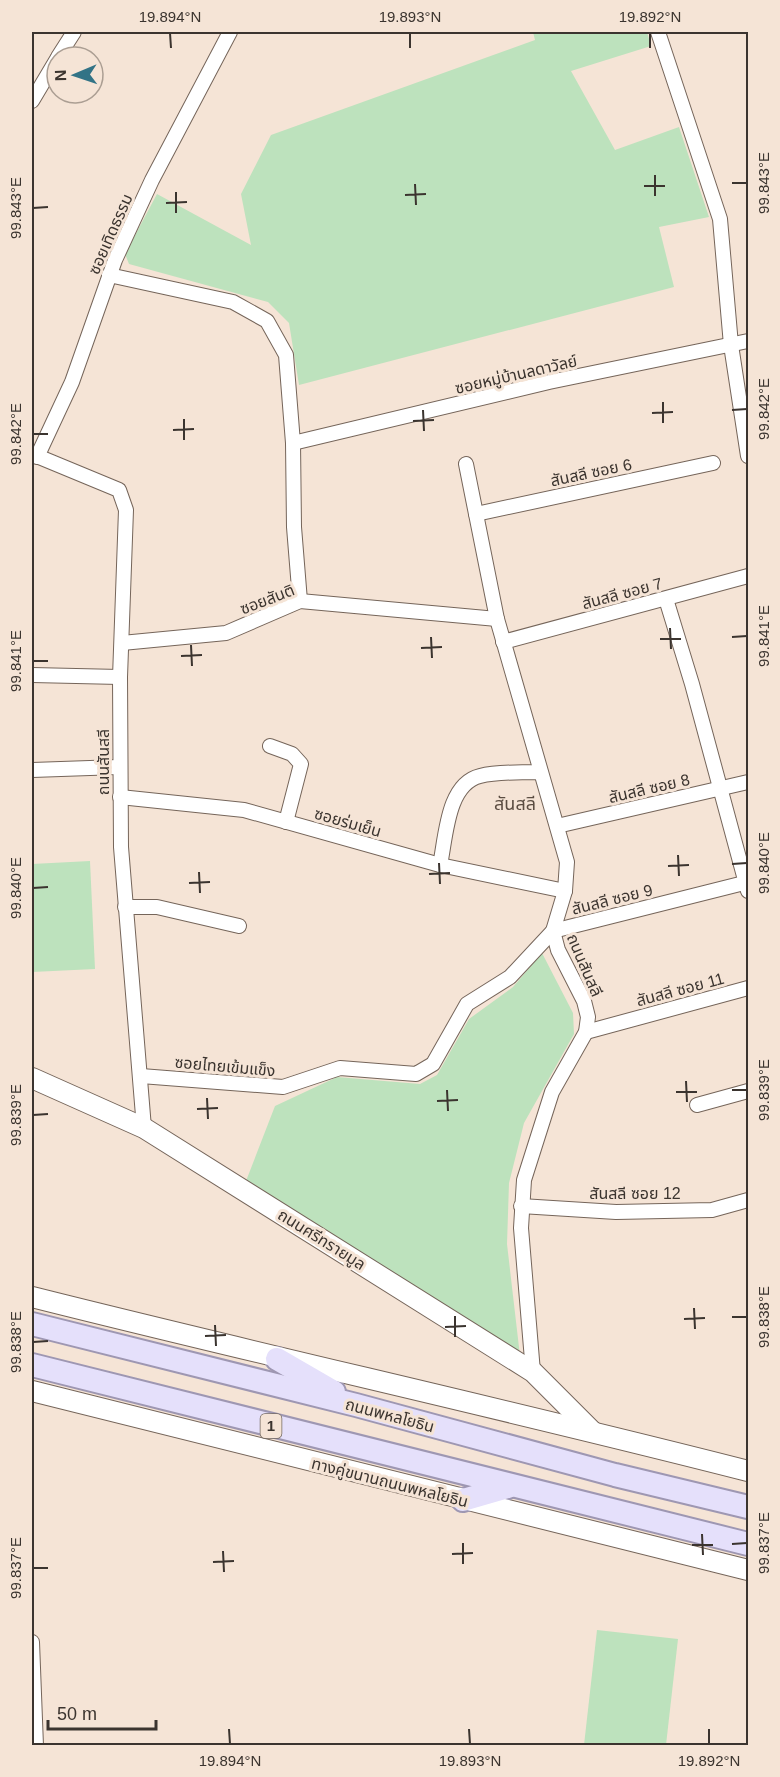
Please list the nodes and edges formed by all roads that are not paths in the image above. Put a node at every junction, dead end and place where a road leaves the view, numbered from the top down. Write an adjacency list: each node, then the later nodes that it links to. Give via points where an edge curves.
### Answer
1 (74, 32): 4 (street)
2 (230, 32): 7 (street, ซอยเทิดธรรม, via 152,180)
3 (658, 32): 9 (street, via 720,219)
4 (66, 45)
5 (45, 80): 6 (street)
6 (32, 101)
7 (109, 275): 10 (street, via 233,303 267,321 286,355); 11 (street, ซอยเทิดธรรม, via 72,382)
8 (748, 341): 9 (street, ซอยหมู่บ้านลดาวัลย์)
9 (731, 345): 10 (street, ซอยหมู่บ้านลดาวัลย์, via 549,382); 12 (street)
10 (293, 443): 18 (street)
11 (34, 455): 21 (street, ถนนสันสลี, via 119,490 126,510)
12 (748, 456)
13 (713, 463): 15 (street, สันสลี ซอย 6)
14 (466, 464): 15 (street, ถนนสันสลี)
15 (476, 513): 19 (street, ถนนสันสลี)
16 (748, 576): 17 (street, สันสลี ซอย 7)
17 (666, 599): 20 (street, สันสลี ซอย 7); 29 (street)
18 (300, 601): 19 (street, ซอยสันติ); 21 (street, ซอยสันติ, via 226,633)
19 (497, 619): 20 (street, ถนนสันสลี)
20 (503, 642): 27 (street, ถนนสันสลี)
21 (122, 643): 23 (street, ถนนสันสลี)
22 (32, 675): 23 (street)
23 (120, 677): 25 (street, ถนนสันสลี)
24 (270, 746): 31 (street, via 292,754 301,764)
25 (119, 768): 26 (street); 30 (street, ถนนสันสลี)
26 (32, 770)
27 (540, 772): 32 (street, ถนนสันสลี); 33 (street, via 486,775 464,784 455,798)
28 (748, 782): 29 (street, สันสลี ซอย 8)
29 (722, 788): 32 (street, สันสลี ซอย 8); 34 (street)
30 (120, 797): 31 (street, ซอยร่มเย็น, via 244,810); 36 (street, ถนนสันสลี)
31 (286, 822): 33 (street, ซอยร่มเย็น)
32 (557, 826): 35 (street, ถนนสันสลี, via 567,862)
33 (440, 865): 35 (street, ซอยร่มเย็น)
34 (748, 886): 38 (street, สันสลี ซอย 9)
35 (566, 891): 38 (street, ถนนสันสลี)
36 (125, 907): 37 (street, via 157,907); 41 (street, ถนนสันสลี)
37 (239, 926)
38 (554, 931): 40 (street, ถนนสันสลี, via 558,950 584,1001); 41 (street, ซอยไทยเข้มแข็ง, via 510,976 467,1004 433,1064 417,1074 340,1068 283,1087)
39 (748, 988): 40 (street, สันสลี ซอย 11)
40 (586, 1032): 47 (street, via 552,1092 524,1180)
41 (141, 1076): 45 (street, ถนนสันสลี)
42 (32, 1080): 45 (main road, ถนนศรีทรายมูล)
43 (748, 1091): 44 (street)
44 (697, 1105)
45 (144, 1128): 52 (main road, ถนนศรีทรายมูล)
46 (748, 1200): 47 (street, สันสลี ซอย 12, via 701,1210 616,1212)
47 (521, 1206): 52 (street)
48 (32, 1297): 50 (main road)
49 (32, 1324): 54 (main road, ถนนพหลโยธิน)
50 (277, 1359): 54 (main road); 55 (main road)
51 (32, 1365): 57 (main road, 1)
52 (533, 1372): 55 (main road, ถนนศรีทรายมูล)
53 (32, 1391): 58 (main road, ทางคู่ขนานถนนพหลโยธิน / 1)
54 (356, 1405): 59 (main road, ถนนพหลโยธิน)
55 (592, 1431): 56 (main road)
56 (748, 1471)
57 (510, 1486): 58 (main road); 60 (main road, 1)
58 (463, 1500): 61 (main road, ทางคู่ขนานถนนพหลโยธิน / 1)
59 (748, 1507)
60 (748, 1544)
61 (748, 1570)
62 (32, 1642): 63 (street)
63 (32, 1662): 64 (street)
64 (36, 1746)

